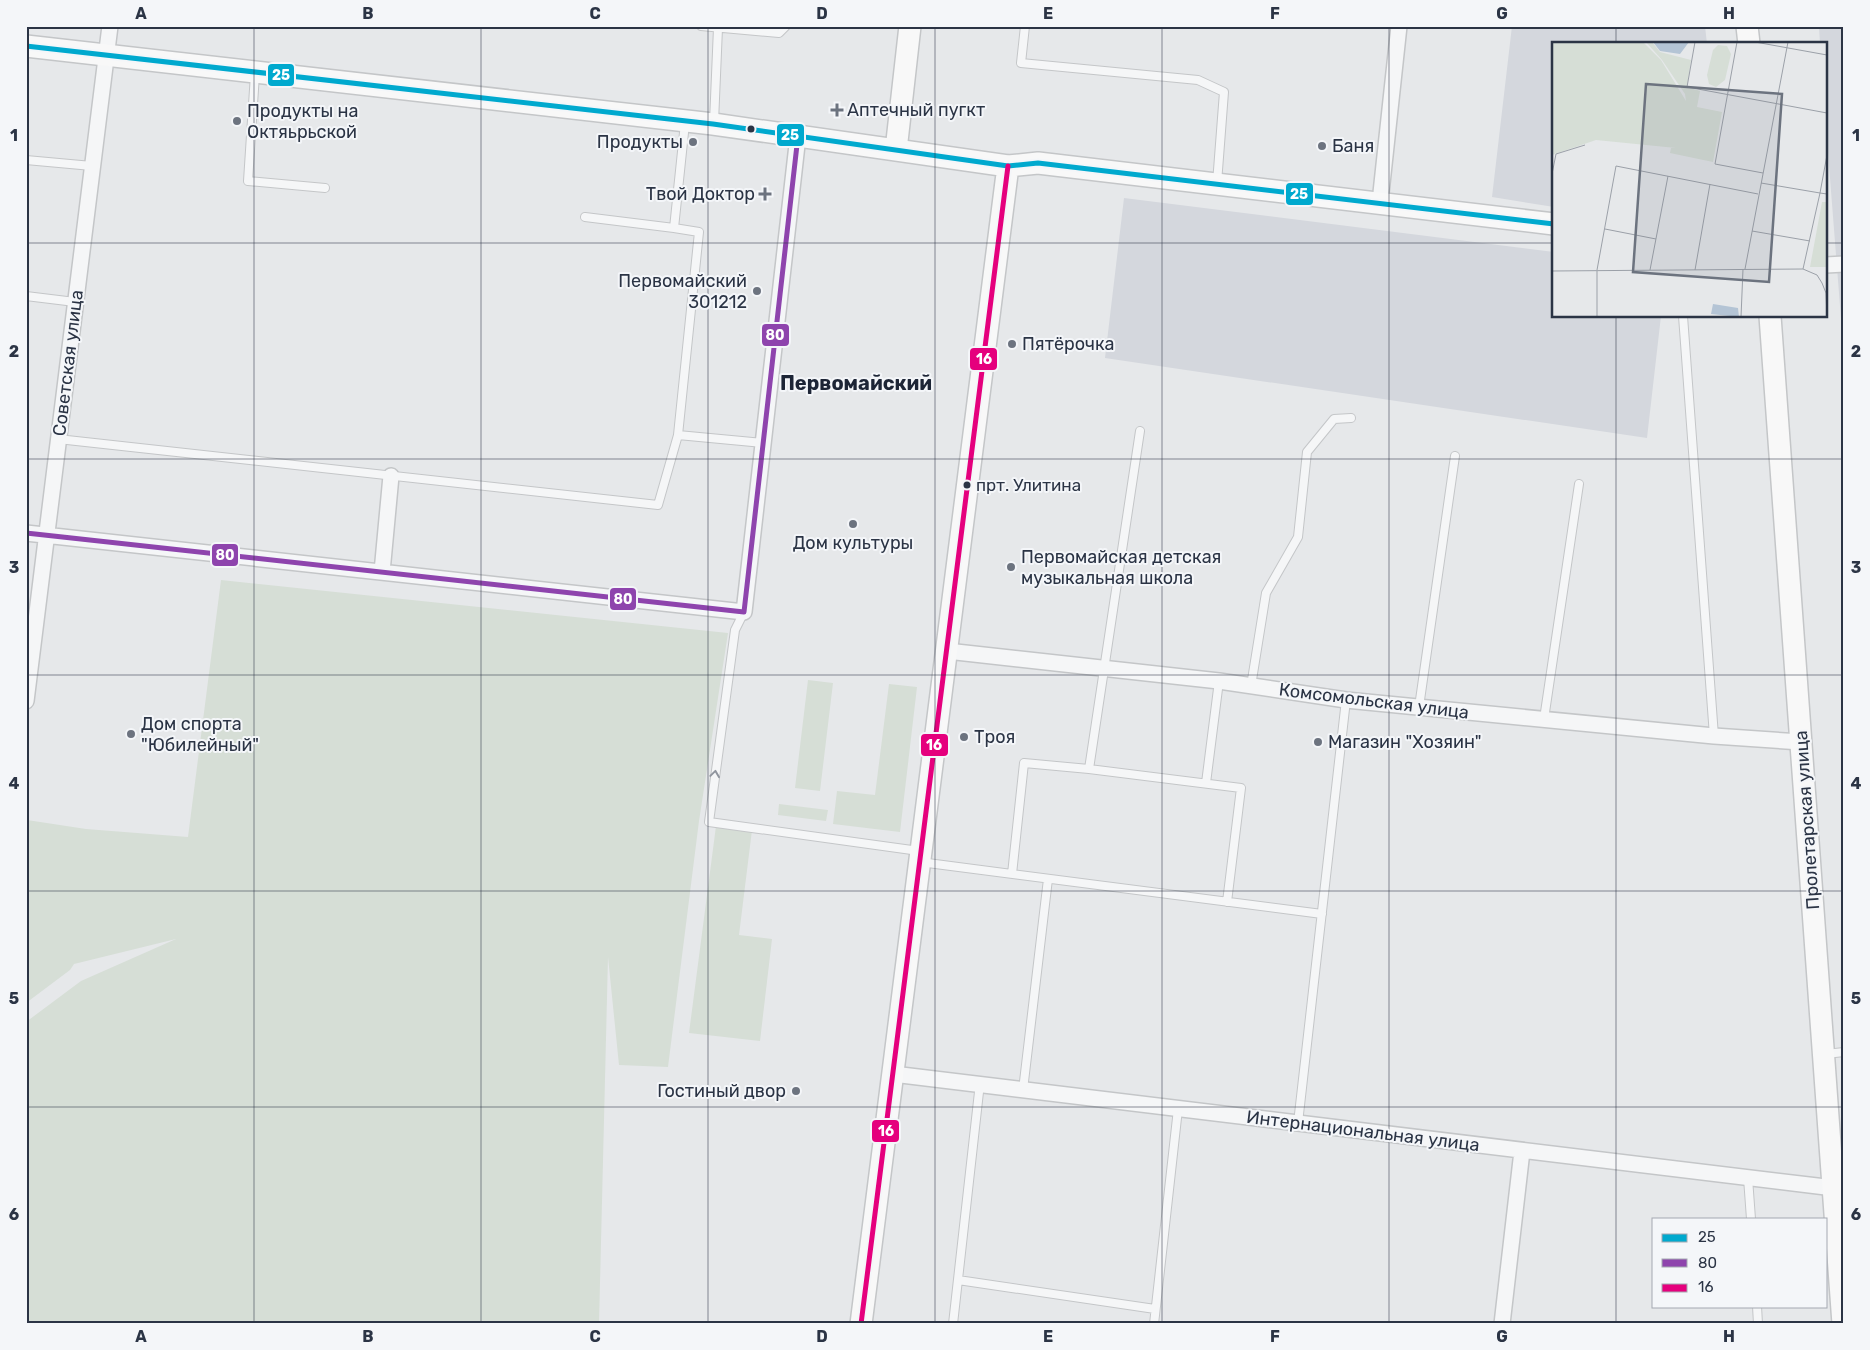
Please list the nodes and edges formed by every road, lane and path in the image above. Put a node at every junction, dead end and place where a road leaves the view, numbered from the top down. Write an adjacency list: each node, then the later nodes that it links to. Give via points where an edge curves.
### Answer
1 (110, 26): 11 (street, Советская улица)
2 (701, 26): 8 (lane)
3 (786, 26): 8 (lane, via 779,33)
4 (910, 26): 16 (street)
5 (1025, 26): 20 (lane, via 1021,63 1198,80 1224,92)
6 (1399, 26): 22 (street)
7 (1747, 26): 9 (street)
8 (718, 28): 14 (lane)
9 (1749, 42)
10 (26, 46): 11 (street)
11 (106, 55): 12 (street); 18 (street, Советская улица)
12 (256, 72): 13 (street); 21 (lane, via 248,181)
13 (685, 122): 14 (street); 25 (lane)
14 (713, 124): 15 (street)
15 (798, 136): 16 (street); 36 (street)
16 (896, 150): 19 (street)
17 (26, 160): 18 (lane)
18 (92, 166): 29 (street, Советская улица)
19 (1008, 166): 20 (street, via 1038,163); 44 (street)
20 (1217, 183): 22 (street)
21 (324, 188)
22 (1380, 202): 24 (street)
23 (585, 218): 25 (lane)
24 (1552, 224)
25 (674, 228): 34 (lane, via 699,232)
26 (1844, 264): 27 (street)
27 (1828, 265)
28 (26, 296): 29 (lane)
29 (75, 302): 35 (street, Советская улица)
30 (1683, 318): 52 (lane)
31 (1770, 318): 53 (street, Пролетарская улица)
32 (1351, 418): 47 (lane, via 1334,419 1306,452 1298,537 1266,593)
33 (1140, 431): 45 (lane)
34 (678, 436): 36 (lane); 38 (lane, via 658,505)
35 (58, 439): 38 (lane); 41 (street, Советская улица)
36 (763, 443): 43 (street)
37 (1455, 456): 50 (lane)
38 (391, 476): 42 (street)
39 (1579, 484): 51 (lane)
40 (26, 533): 41 (street)
41 (46, 535): 42 (street); 49 (street, Советская улица)
42 (382, 572): 43 (street)
43 (744, 612): 56 (lane, one-way to 43, via 709,822 735,630)
44 (947, 651): 45 (street, Комсомольская улица); 56 (street)
45 (1105, 668): 46 (street, Комсомольская улица); 54 (lane)
46 (1219, 681): 47 (street, Комсомольская улица); 55 (lane)
47 (1251, 686): 48 (street, Комсомольская улица)
48 (1346, 700): 50 (street, Комсомольская улица); 60 (lane)
49 (26, 701)
50 (1419, 707): 51 (street, Комсомольская улица)
51 (1544, 719): 52 (street, Комсомольская улица)
52 (1714, 736): 53 (street, Комсомольская улица)
53 (1801, 742): 61 (street, Пролетарская улица)
54 (1089, 769): 55 (lane); 57 (lane, via 1024,763)
55 (1206, 784): 59 (lane, via 1241,788)
56 (921, 857): 57 (lane); 62 (street)
57 (1012, 874): 58 (lane)
58 (1048, 879): 59 (lane); 64 (lane)
59 (1228, 902): 60 (lane)
60 (1322, 914): 66 (lane)
61 (1834, 1053): 69 (street, Пролетарская улица)
62 (893, 1074): 63 (street, Интернациональная улица); 74 (street)
63 (980, 1083): 64 (street, Интернациональная улица); 71 (lane)
64 (1023, 1090): 65 (street, Интернациональная улица)
65 (1178, 1109): 66 (street, Интернациональная улица); 73 (lane)
66 (1298, 1123): 67 (street, Интернациональная улица)
67 (1522, 1151): 68 (street, Интернациональная улица); 77 (street)
68 (1748, 1178): 69 (street, Интернациональная улица); 70 (lane)
69 (1834, 1188): 79 (street, Пролетарская улица)
70 (1751, 1218)
71 (958, 1280): 73 (lane); 75 (lane)
72 (1757, 1308): 78 (lane)
73 (1156, 1309): 76 (lane)
74 (861, 1324)
75 (953, 1324)
76 (1154, 1324)
77 (1502, 1324)
78 (1758, 1324)
79 (1843, 1324)

